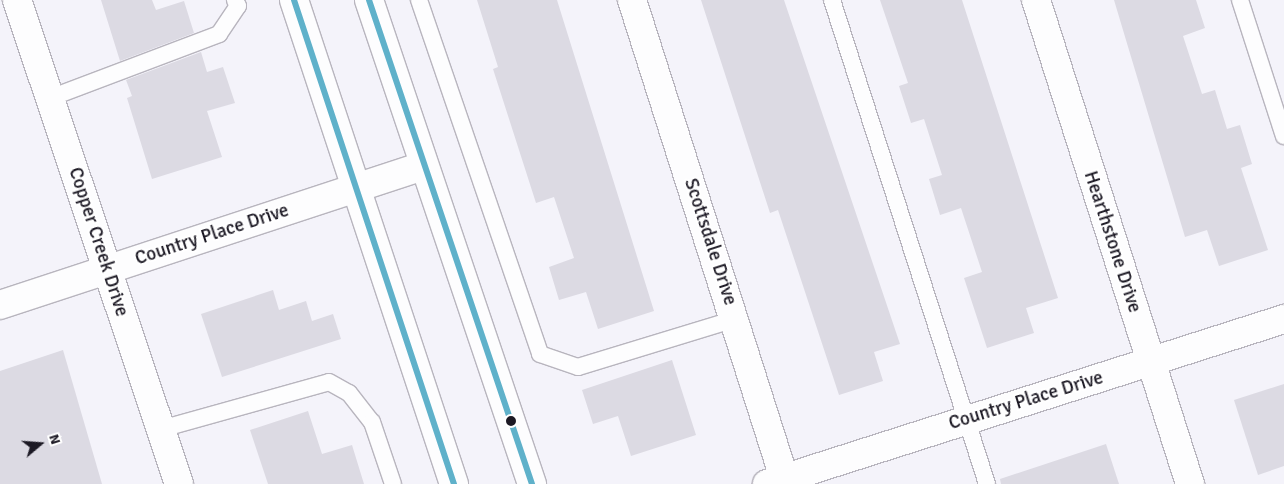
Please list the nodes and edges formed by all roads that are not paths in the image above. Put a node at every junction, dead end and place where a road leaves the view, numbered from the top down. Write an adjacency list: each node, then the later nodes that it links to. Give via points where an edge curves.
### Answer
1 (17, 0): 10 (street, Copper Creek Drive)
2 (235, 0): 10 (lane, via 238,6 219,34)
3 (294, 0): 13 (street)
4 (370, 0): 12 (street)
5 (419, 0): 16 (lane, via 540,354 578,366)
6 (632, 0): 16 (street, Scottsdale Drive)
7 (832, 0): 19 (lane)
8 (1036, 0): 18 (street, Hearthstone Drive)
9 (1240, 0): 11 (lane)
10 (50, 98): 14 (street, Copper Creek Drive)
11 (1284, 136)
12 (424, 166): 13 (street, Country Place Drive); 25 (street)
13 (356, 189): 14 (street, Country Place Drive); 24 (street)
14 (108, 269): 15 (street, Country Place Drive); 20 (street, Copper Creek Drive)
15 (0, 305)
16 (735, 319): 21 (street, Scottsdale Drive)
17 (1284, 319): 18 (street, Country Place Drive)
18 (1150, 362): 19 (street, Country Place Drive); 27 (street, Hearthstone Drive)
19 (966, 420): 21 (street, Country Place Drive); 26 (lane)
20 (160, 429): 22 (street, Copper Creek Drive); 23 (lane, via 329,382 349,393 372,422)
21 (779, 482)
22 (179, 484)
23 (393, 484)
24 (454, 484)
25 (532, 484)
26 (987, 484)
27 (1190, 484)

